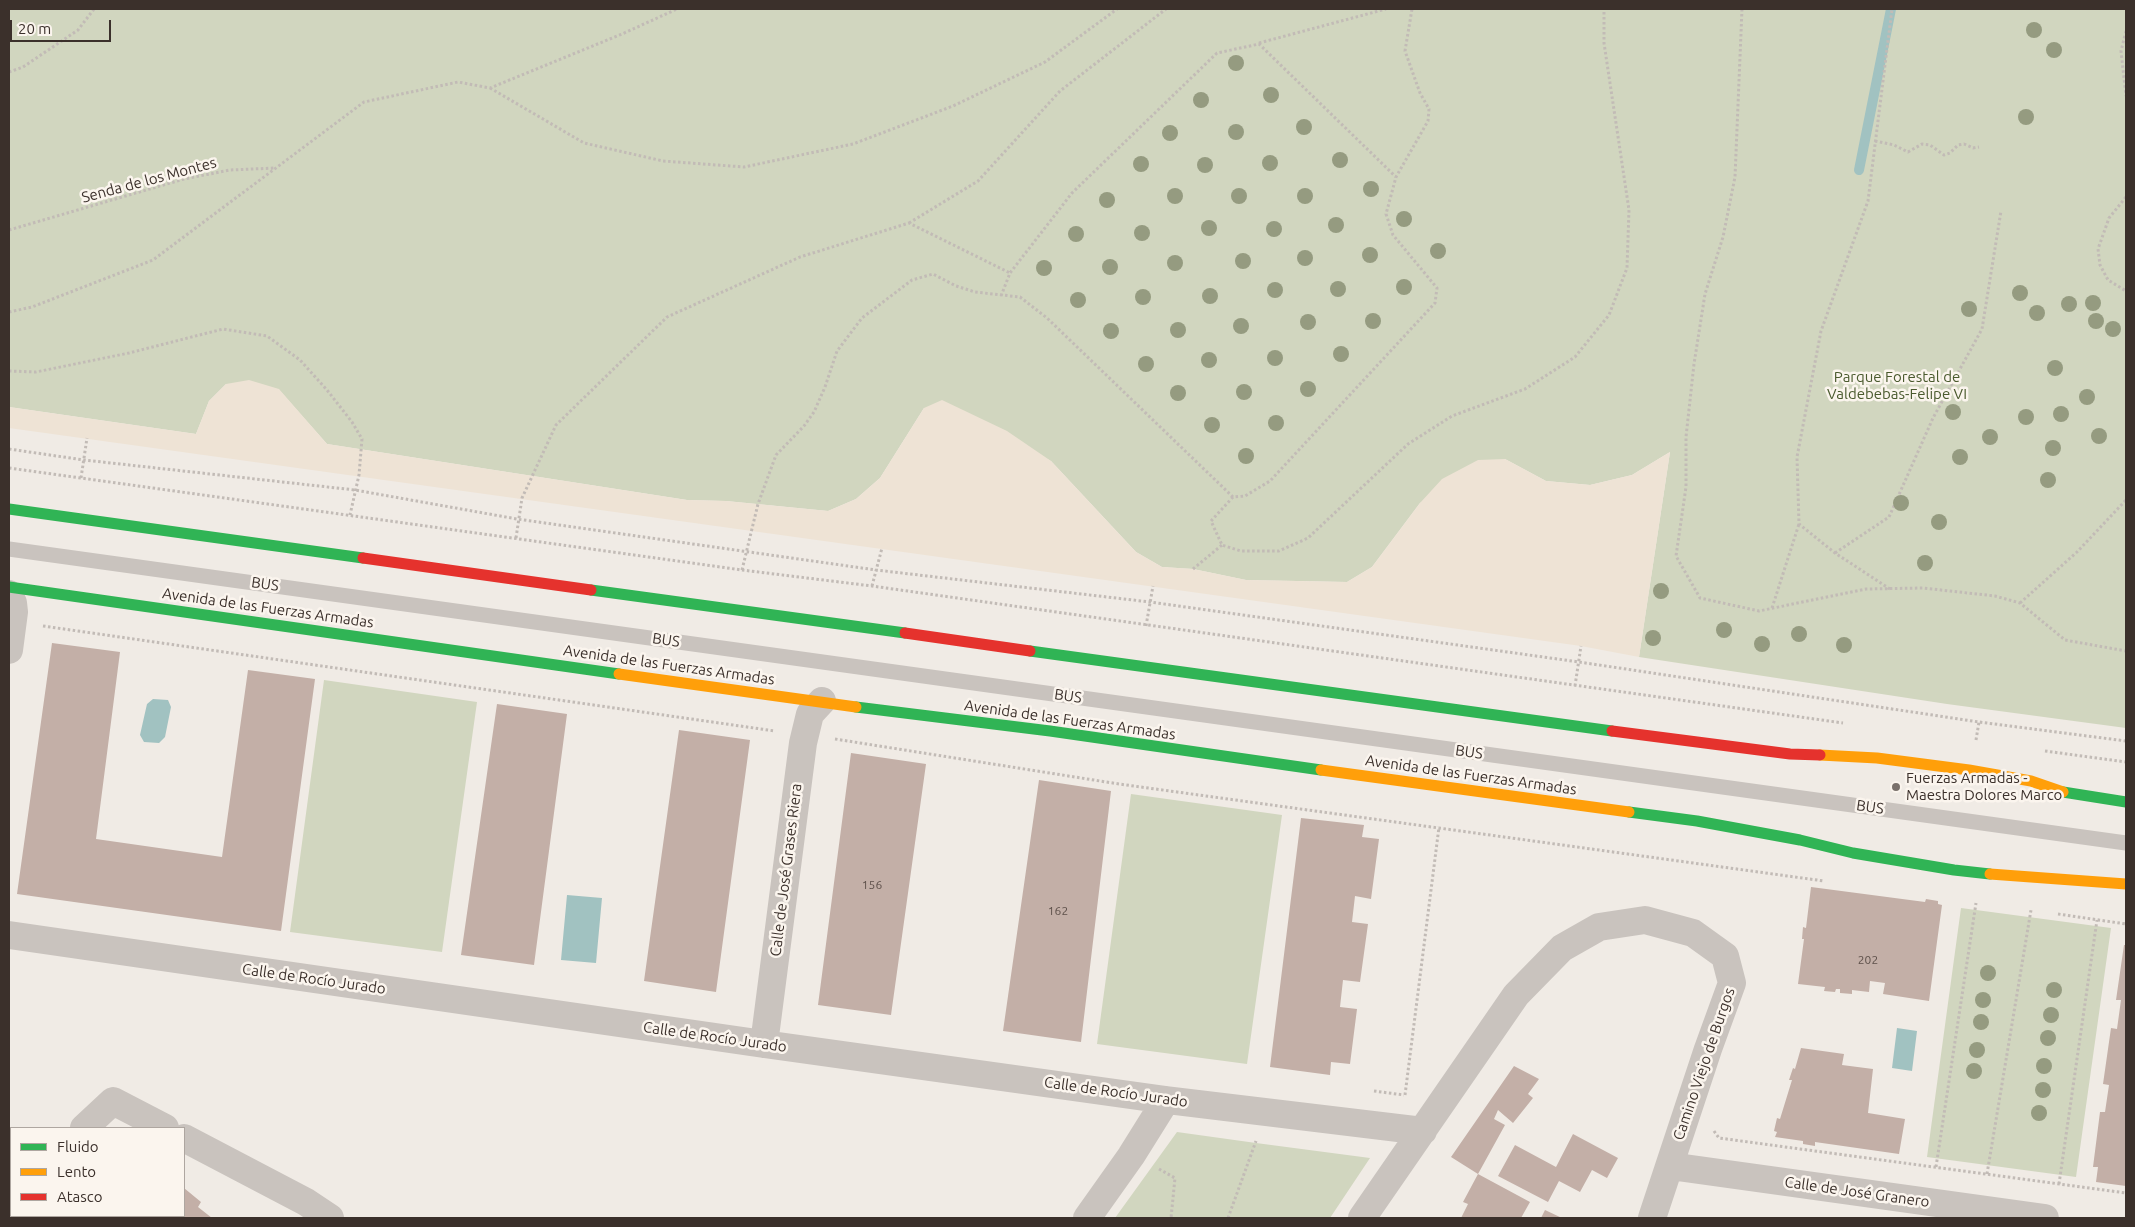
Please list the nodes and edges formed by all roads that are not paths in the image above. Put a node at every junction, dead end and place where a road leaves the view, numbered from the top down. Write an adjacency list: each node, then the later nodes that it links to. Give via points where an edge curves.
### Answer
1 (9, 509): 7 (street, via 1578,726 1790,754 1877,758 1969,770)
2 (9, 549): 8 (lane, BUS)
3 (9, 587): 6 (street, Avenida de las Fuerzas Armadas)
4 (9, 594): 5 (street, via 14,612)
5 (9, 650)
6 (822, 701): 9 (street, Avenida de las Fuerzas Armadas, via 1697,820 1853,853 1954,870); 11 (street, Calle de José Grases Riera, via 810,714 803,743)
7 (2126, 802)
8 (2126, 843)
9 (2126, 884)
10 (9, 935): 11 (street, Calle de Rocío Jurado)
11 (764, 1044): 12 (street, Calle de Rocío Jurado)
12 (1166, 1100): 15 (street, Calle de Rocío Jurado); 20 (street)
13 (85, 1127): 14 (street, via 113,1101)
14 (163, 1127)
15 (1423, 1131): 17 (street, Camino Viejo de Burgos, via 1516,995 1562,948 1599,928 1646,920 1693,933 1717,950 1725,956 1732,983); 21 (street, Camino Viejo de Burgos)
16 (185, 1139): 19 (street)
17 (1670, 1166): 18 (street, Calle de José Granero); 22 (street, Camino Viejo de Burgos)
18 (1999, 1215): 23 (street, Calle de José Granero)
19 (330, 1218)
20 (1087, 1218)
21 (1362, 1218)
22 (1652, 1218)
23 (2045, 1218)

